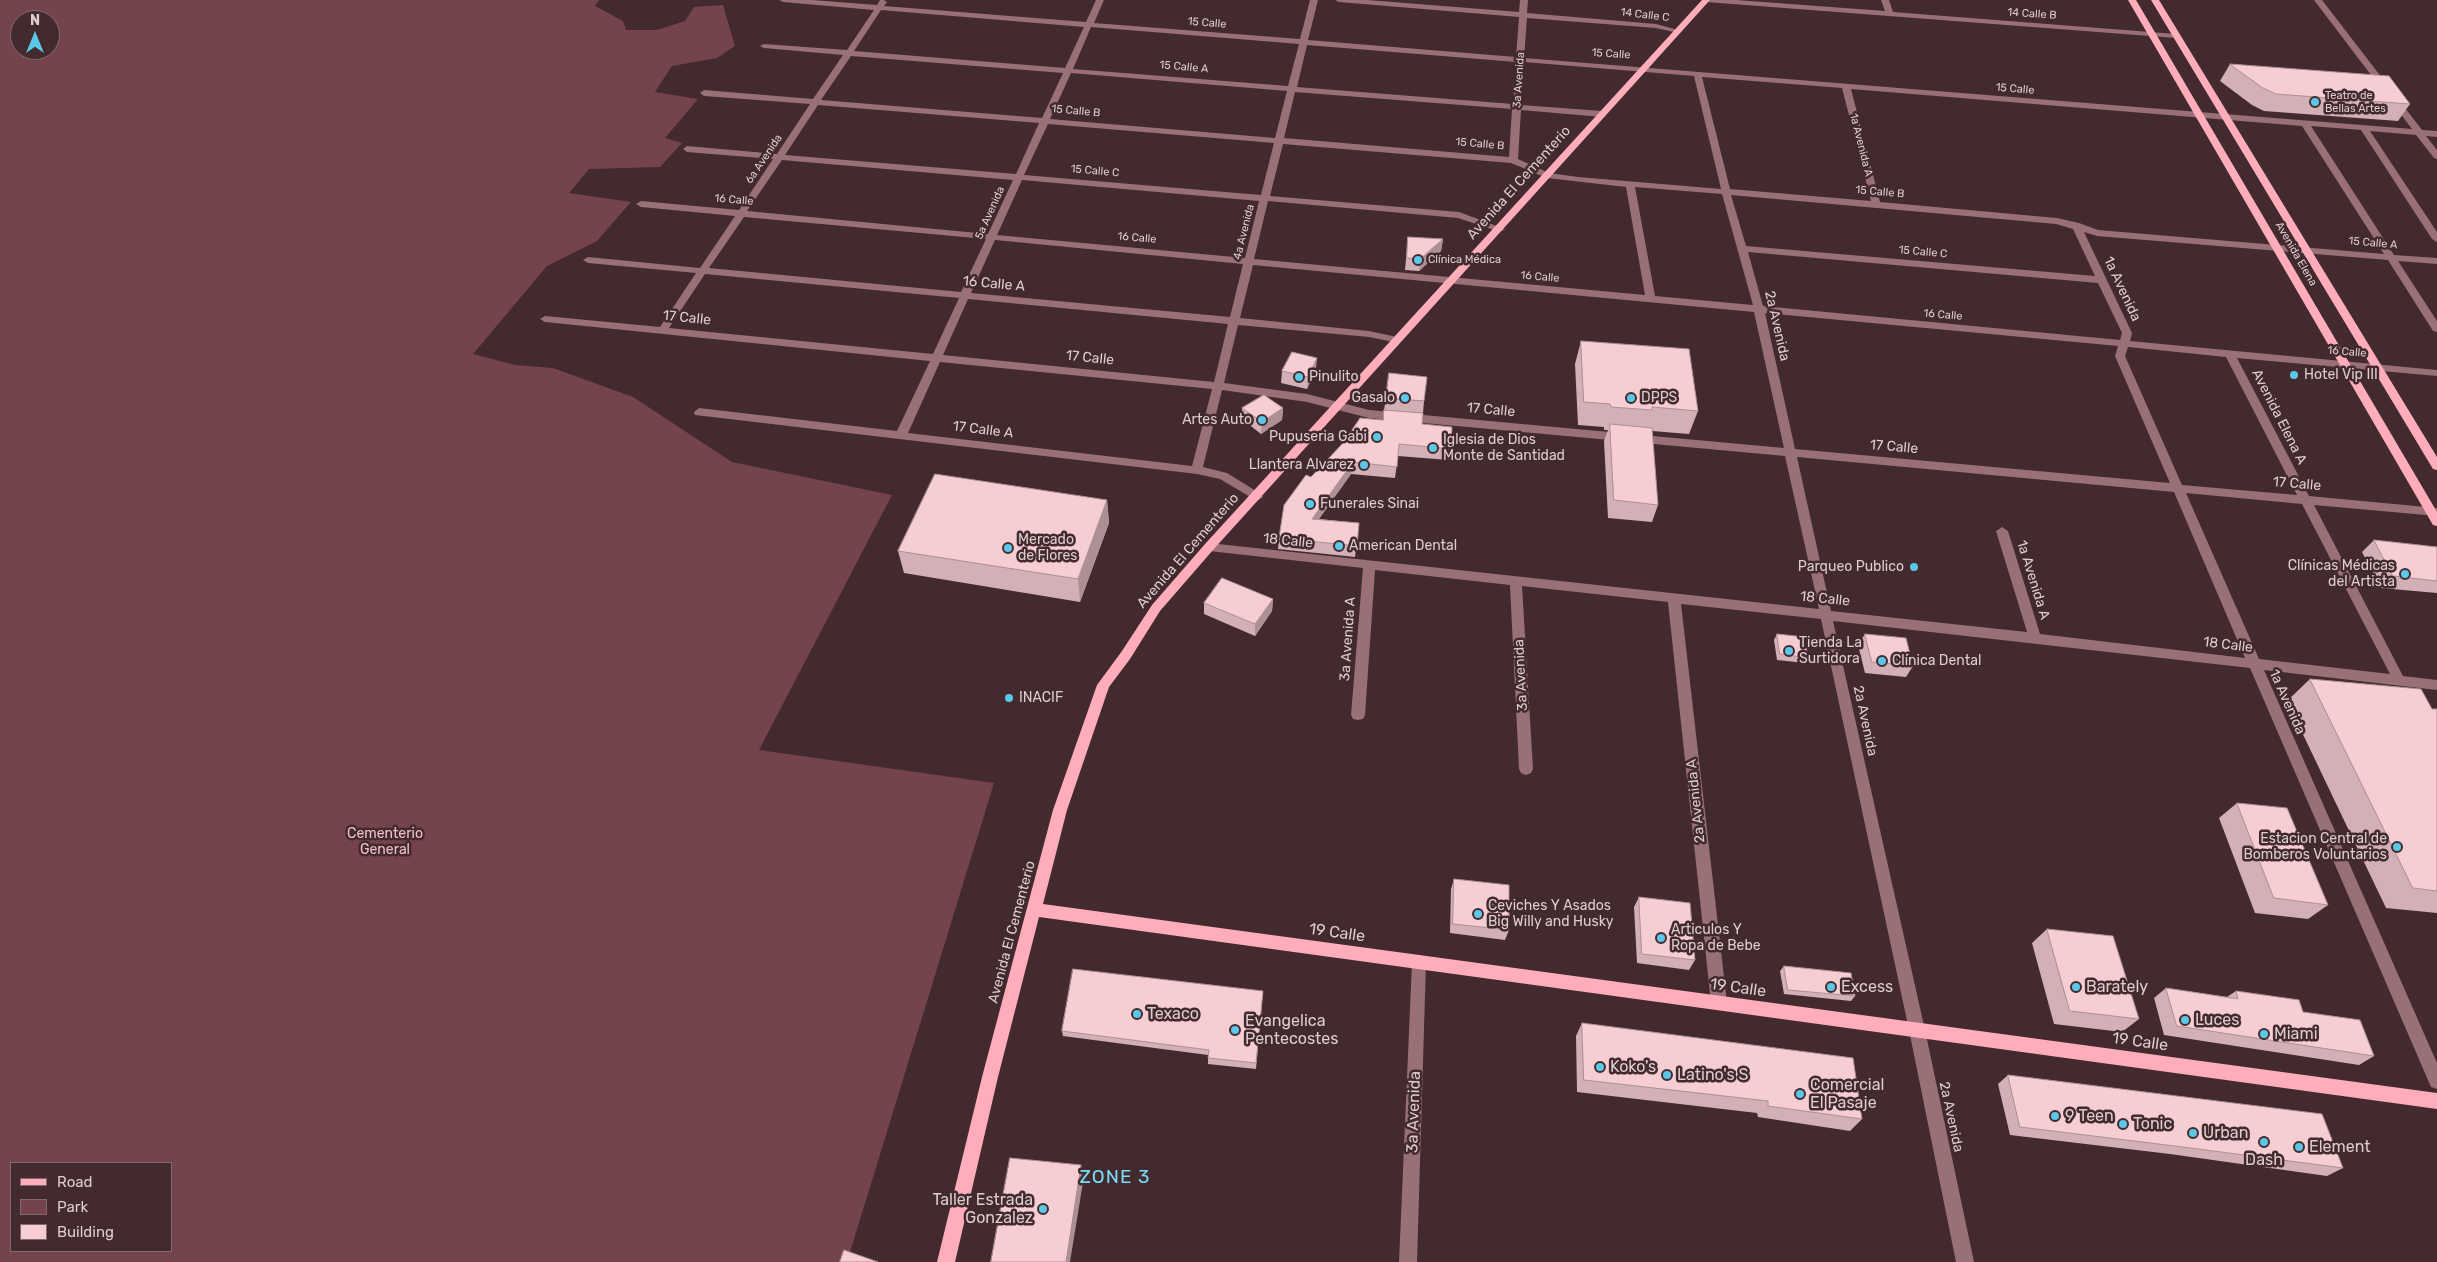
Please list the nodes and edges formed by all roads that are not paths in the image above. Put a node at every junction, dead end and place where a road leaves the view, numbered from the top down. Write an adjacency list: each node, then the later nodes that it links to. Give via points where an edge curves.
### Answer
1 (783, 0): 12 (street, 15 Calle)
2 (1100, 0): 16 (street, 5a Avenida)
3 (1314, 0): 20 (street, 4a Avenida)
4 (1339, 0): 14 (street, 14 Calle C)
5 (1524, 0): 14 (street, 3a Avenida)
6 (1706, 0): 13 (street, 14 Calle B); 17 (main road, Avenida El Cementerio)
7 (1820, 0): 13 (street)
8 (1885, 0): 15 (street)
9 (2132, 0): 18 (main road, Avenida Elena)
10 (2155, 0): 19 (main road, Avenida Elena)
11 (2318, 0): 38 (street)
12 (882, 4): 16 (street, 15 Calle); 22 (street, 6a Avenida)
13 (1822, 9): 15 (street, 14 Calle B)
14 (1523, 14): 17 (street, 14 Calle C, via 1656,26); 23 (street, 3a Avenida)
15 (1890, 14): 18 (street, 14 Calle B)
16 (1089, 24): 20 (street, 15 Calle); 25 (street, 5a Avenida)
17 (1678, 31): 24 (main road, Avenida El Cementerio)
18 (2151, 34): 19 (street, 14 Calle B); 33 (main road, Avenida Elena)
19 (2176, 36): 34 (main road, Avenida Elena)
20 (1304, 42): 23 (street, 15 Calle); 28 (street, 4a Avenida)
21 (764, 46): 22 (street, 15 Calle A)
22 (849, 53): 25 (street, 15 Calle A); 30 (street, 6a Avenida)
23 (1520, 59): 24 (street, 15 Calle); 31 (street, 3a Avenida)
24 (1645, 68): 26 (street, 15 Calle); 32 (main road, Avenida El Cementerio)
25 (1068, 70): 28 (street, 15 Calle A); 35 (street, 5a Avenida)
26 (1697, 73): 27 (street, 15 Calle); 48 (street, 2a Avenida)
27 (1846, 86): 33 (street, 15 Calle); 51 (street, 1a Avenida A)
28 (1292, 88): 31 (street, 15 Calle A); 40 (street, 4a Avenida)
29 (704, 93): 30 (street, 15 Calle B)
30 (816, 102): 35 (street, 15 Calle B); 43 (street, 6a Avenida)
31 (1517, 106): 32 (street, 15 Calle A); 44 (street, 3a Avenida)
32 (1602, 114): 45 (main road, Avenida El Cementerio)
33 (2198, 116): 34 (street, 15 Calle); 57 (main road, Avenida Elena)
34 (2228, 118): 36 (street, 15 Calle); 59 (main road, Avenida Elena)
35 (1045, 121): 40 (street, 15 Calle B); 46 (street, 5a Avenida)
36 (2306, 125): 37 (street, 15 Calle); 60 (street)
37 (2365, 130): 38 (street, 15 Calle); 56 (street)
38 (2419, 132): 39 (street, 15 Calle); 42 (street)
39 (2437, 134)
40 (1279, 141): 44 (street, 15 Calle B); 49 (street, 4a Avenida)
41 (687, 149): 43 (street, 15 Calle C)
42 (2437, 156)
43 (780, 157): 46 (street, 15 Calle C); 52 (street, 6a Avenida)
44 (1514, 160): 45 (street, 15 Calle B)
45 (1546, 176): 47 (street, 15 Calle B); 54 (main road, Avenida El Cementerio)
46 (1019, 178): 49 (street, 15 Calle C); 55 (street, 5a Avenida)
47 (1630, 184): 48 (street, 15 Calle B); 68 (street)
48 (1726, 192): 51 (street, 15 Calle B); 58 (street, 2a Avenida)
49 (1265, 198): 54 (street, 15 Calle C, via 1459,215); 62 (street, 4a Avenida)
50 (641, 204): 52 (street, 16 Calle)
51 (1876, 204): 53 (street, 15 Calle B)
52 (742, 213): 55 (street, 16 Calle); 64 (street, 6a Avenida)
53 (2076, 225): 57 (street, 15 Calle B, via 2097,232); 65 (street, 1a Avenida)
54 (1500, 229): 66 (main road, Avenida El Cementerio)
55 (992, 237): 62 (street, 16 Calle); 67 (street, 5a Avenida)
56 (2437, 238)
57 (2278, 248): 59 (street, 15 Calle B); 78 (main road, Avenida Elena)
58 (1742, 249): 65 (street, 15 Calle C); 69 (street, 2a Avenida)
59 (2308, 250): 60 (street, 15 Calle A); 79 (main road, Avenida Elena)
60 (2388, 257): 63 (street, 15 Calle A); 72 (street)
61 (588, 260): 64 (street, 16 Calle A)
62 (1250, 260): 66 (street, 16 Calle); 71 (street, 4a Avenida)
63 (2437, 261)
64 (703, 270): 67 (street, 16 Calle A); 73 (street, 6a Avenida)
65 (2102, 280): 75 (street, 1a Avenida, via 2127,333)
66 (1451, 282): 68 (street, 16 Calle); 74 (main road, Avenida El Cementerio)
67 (965, 296): 71 (street, 16 Calle A); 77 (street, 5a Avenida)
68 (1651, 300): 69 (street, 16 Calle)
69 (1759, 310): 75 (street, 16 Calle); 85 (street, 2a Avenida)
70 (545, 318): 73 (street, 17 Calle)
71 (1234, 321): 74 (street, 16 Calle A, via 1369,334); 81 (street, 4a Avenida)
72 (2437, 329)
73 (663, 330): 77 (street, 17 Calle)
74 (1398, 340): 82 (main road, Avenida El Cementerio)
75 (2124, 344): 76 (street, 16 Calle); 88 (street, 1a Avenida, via 2120,356)
76 (2230, 354): 78 (street, 16 Calle); 90 (street, Avenida Elena A)
77 (937, 358): 81 (street, 17 Calle); 84 (street, 5a Avenida)
78 (2346, 364): 79 (street, 16 Calle); 91 (main road, Avenida Elena)
79 (2378, 368): 80 (street, 16 Calle); 86 (main road, Avenida Elena)
80 (2437, 373)
81 (1218, 386): 82 (street, 17 Calle, via 1307,398); 87 (street, 4a Avenida)
82 (1336, 407): 85 (street, 17 Calle, via 1379,415); 89 (main road, Avenida El Cementerio)
83 (699, 412): 84 (street, 17 Calle A)
84 (901, 435): 87 (street, 17 Calle A)
85 (1791, 453): 88 (street, 17 Calle); 98 (street, 2a Avenida)
86 (2437, 466)
87 (1197, 470): 89 (street, 17 Calle A, via 1223,476)
88 (2178, 488): 90 (street, 17 Calle); 100 (street, 1a Avenida)
89 (1257, 497): 94 (main road, Avenida El Cementerio)
90 (2305, 500): 91 (street, 17 Calle); 101 (street, Avenida Elena A)
91 (2434, 511): 92 (main road, Avenida Elena)
92 (2437, 522)
93 (2002, 531): 99 (street, 1a Avenida A)
94 (1209, 547): 95 (street, 18 Calle); 105 (main road, Avenida El Cementerio, via 1156,608 1103,685 1060,810)
95 (1369, 565): 96 (street, 18 Calle); 103 (street, 3a Avenida A)
96 (1516, 581): 97 (street, 18 Calle); 104 (street, 3a Avenida)
97 (1674, 599): 98 (street, 18 Calle); 107 (street, 2a Avenida A)
98 (1826, 614): 99 (street, 18 Calle); 108 (street, 2a Avenida)
99 (2035, 638): 100 (street, 18 Calle)
100 (2254, 663): 101 (street, 18 Calle); 109 (street, 1a Avenida)
101 (2398, 680): 102 (street, 18 Calle)
102 (2437, 685)
103 (1358, 715)
104 (1526, 769)
105 (1035, 910): 106 (main road, 19 Calle); 111 (main road, Avenida El Cementerio, via 990,1077)
106 (1419, 962): 107 (main road, 19 Calle); 112 (street, 3a Avenida)
107 (1719, 1003): 108 (main road, 19 Calle)
108 (1917, 1030): 110 (main road, 19 Calle); 113 (street, 2a Avenida)
109 (2437, 1081)
110 (2437, 1101)
111 (946, 1262)
112 (1408, 1262)
113 (1966, 1262)

